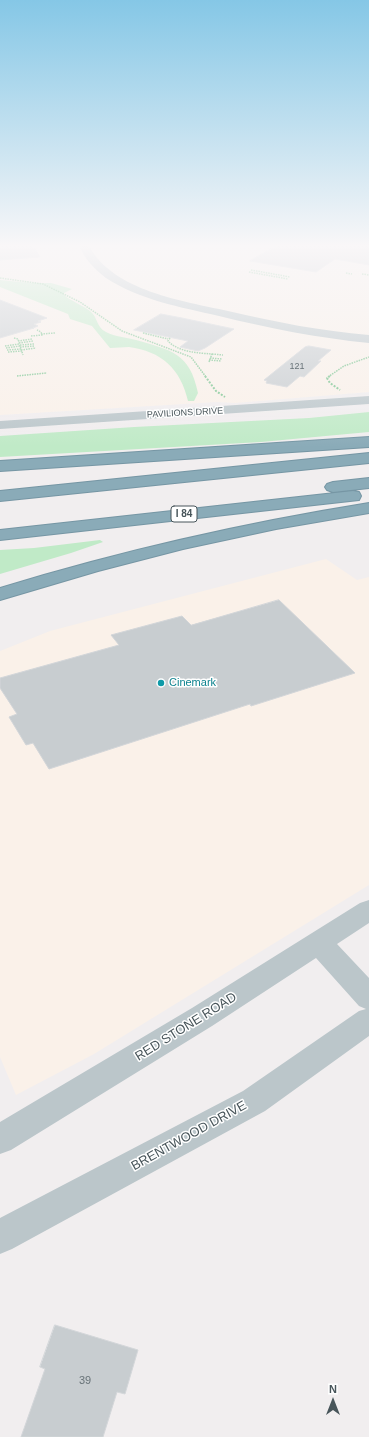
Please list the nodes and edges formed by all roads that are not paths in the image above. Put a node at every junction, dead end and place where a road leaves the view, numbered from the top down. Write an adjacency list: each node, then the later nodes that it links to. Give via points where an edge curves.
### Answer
1 (221, 313): 2 (street, via 296,329)
2 (369, 339)
3 (369, 400): 4 (street, PAVILIONS DRIVE)
4 (0, 424)
5 (369, 442): 8 (highway)
6 (369, 449): 10 (highway)
7 (369, 458): 12 (highway)
8 (0, 466)
9 (369, 483): 14 (highway)
10 (0, 485)
11 (369, 494): 15 (highway, I 84)
12 (0, 496)
13 (369, 508): 16 (highway, via 264,525 183,543 100,564)
14 (0, 523)
15 (0, 535)
16 (0, 594)
17 (369, 910): 18 (street, RED STONE ROAD)
18 (318, 942): 19 (street); 21 (street, RED STONE ROAD, via 202,1017)
19 (369, 998)
20 (369, 1020): 22 (street, BRENTWOOD DRIVE, via 254,1101)
21 (0, 1139)
22 (0, 1238)

